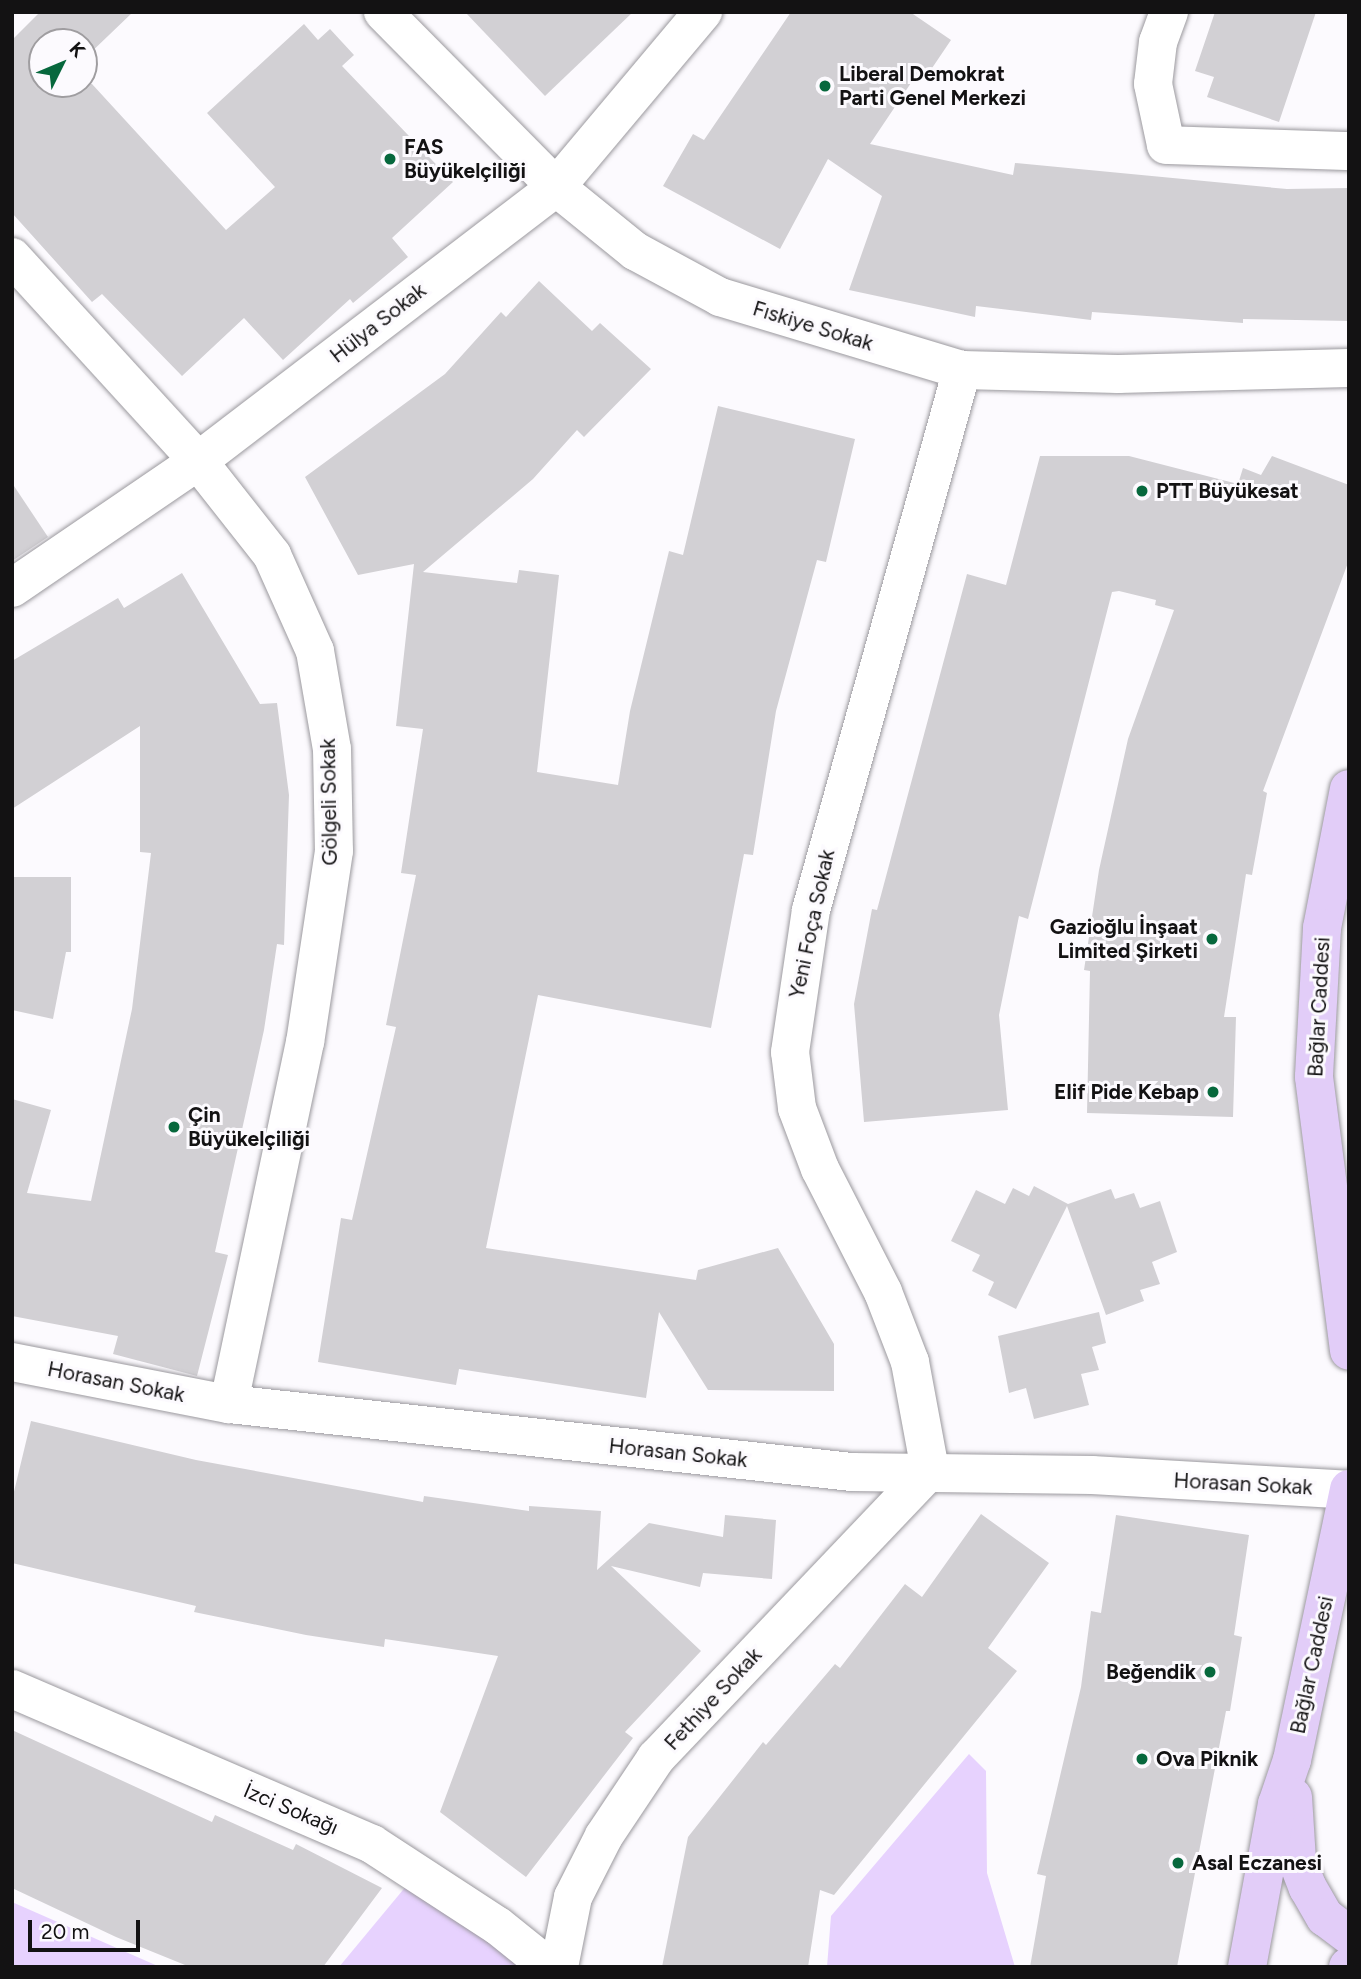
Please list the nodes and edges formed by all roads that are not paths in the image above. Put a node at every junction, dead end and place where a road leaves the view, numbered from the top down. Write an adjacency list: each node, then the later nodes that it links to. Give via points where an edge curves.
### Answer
1 (383, 12): 5 (street, Fıskiye Sokak)
2 (703, 12): 5 (street, Hülya Sokak)
3 (1168, 12): 4 (street, via 1158,42 1153,84 1166,145)
4 (1349, 151)
5 (556, 187): 8 (street, Fıskiye Sokak, via 635,251 720,297); 9 (street, Hülya Sokak)
6 (12, 257): 9 (street, Gölgeli Sokak)
7 (1349, 368): 8 (street, Fıskiye Sokak, via 1118,374)
8 (962, 370): 15 (street, Yeni Foça Sokak, via 811,909 790,1052 797,1108 820,1169 883,1292 910,1362)
9 (198, 461): 10 (street, Hülya Sokak); 14 (street, Gölgeli Sokak, via 272,555 315,651 332,749 334,851 305,1042)
10 (12, 588)
11 (1349, 789): 12 (main road, Bağlar Caddesi, via 1322,929 1314,1077)
12 (1349, 1351)
13 (12, 1362): 14 (street, Horasan Sokak)
14 (229, 1404): 15 (street, Horasan Sokak, via 852,1472)
15 (930, 1470): 16 (street, Horasan Sokak); 21 (street, Fethiye Sokak, via 656,1758 604,1836 573,1897)
16 (1349, 1489): 18 (main road, Bağlar Caddesi)
17 (12, 1689): 20 (street, İzci Sokağı, via 372,1844 498,1926)
18 (1292, 1760): 19 (main road, Bağlar Caddesi, via 1297,1860 1325,1917); 22 (main road, Bağlar Caddesi, via 1278,1804)
19 (1349, 1935)
20 (549, 1967)
21 (559, 1967)
22 (1247, 1967)

